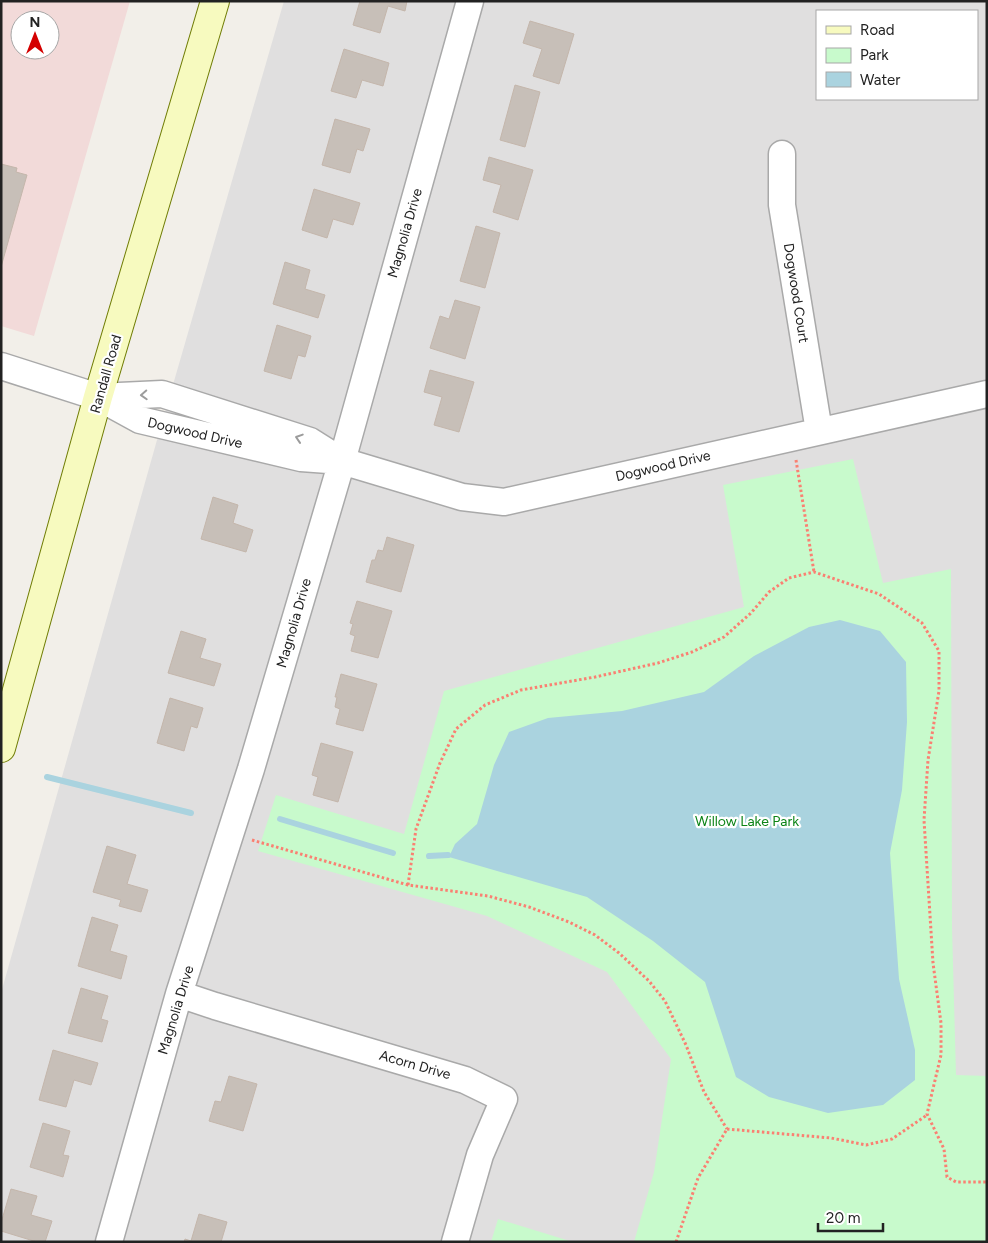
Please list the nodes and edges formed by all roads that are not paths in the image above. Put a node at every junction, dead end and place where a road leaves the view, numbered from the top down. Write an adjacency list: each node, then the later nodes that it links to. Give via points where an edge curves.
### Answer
1 (215, 1): 6 (main road, Randall Road)
2 (470, 1): 8 (street, Magnolia Drive)
3 (782, 154): 7 (street, Dogwood Court, via 782,205)
4 (1, 366): 6 (street, Dogwood Drive)
5 (987, 394): 7 (street, Dogwood Drive)
6 (98, 397): 8 (street, Dogwood Drive, via 140,420 301,458); 9 (main road, Randall Road)
7 (820, 430): 8 (street, Dogwood Drive, via 504,502 462,498)
8 (342, 461): 10 (street, Magnolia Drive, via 231,834)
9 (1, 748)
10 (179, 994): 11 (street, Magnolia Drive); 12 (street, Acorn Drive, via 465,1080 504,1099 480,1155)
11 (109, 1242)
12 (455, 1242)

